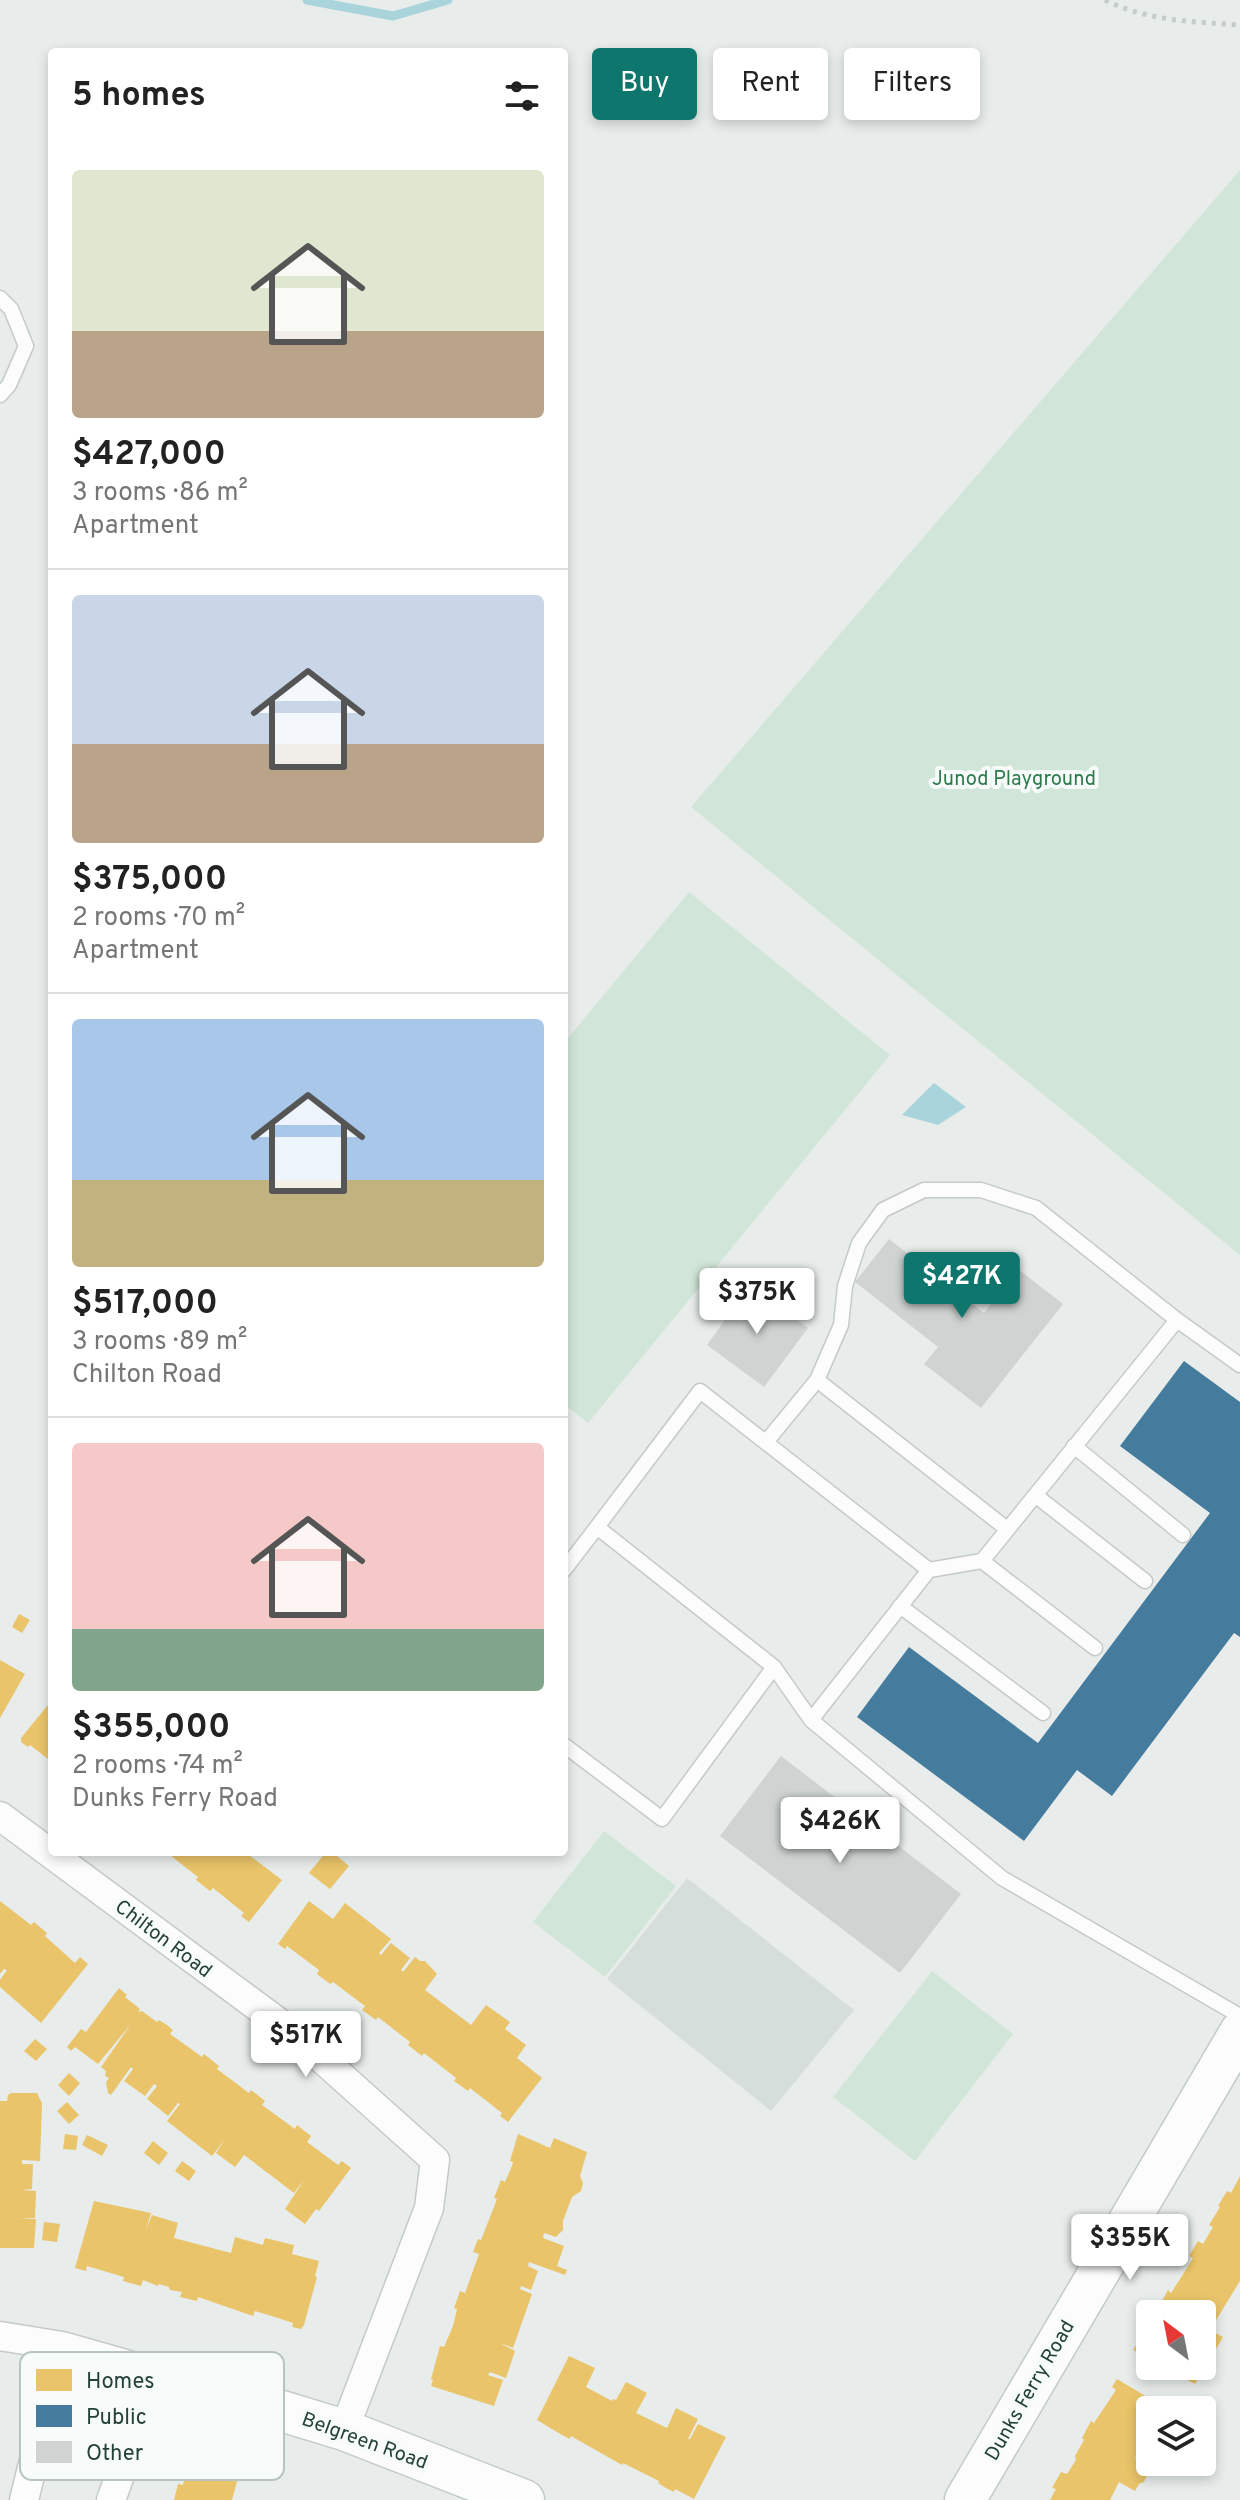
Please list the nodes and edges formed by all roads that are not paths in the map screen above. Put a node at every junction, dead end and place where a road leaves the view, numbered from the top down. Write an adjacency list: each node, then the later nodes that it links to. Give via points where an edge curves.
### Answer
1 (0, 298): 2 (lane, via 11,309 26,346)
2 (0, 395)
3 (1177, 1320): 4 (lane); 5 (lane, via 1036,1208 981,1190 924,1190 883,1210 859,1243 845,1286 841,1325); 7 (lane)
4 (1240, 1365)
5 (817, 1380): 6 (lane); 10 (lane)
6 (766, 1442): 9 (lane, via 700,1391); 14 (lane)
7 (1074, 1446): 8 (lane); 11 (lane)
8 (1035, 1495): 10 (lane); 15 (lane)
9 (597, 1527): 13 (lane); 18 (lane)
10 (1007, 1529): 12 (lane)
11 (1183, 1535)
12 (982, 1561): 14 (lane); 17 (lane)
13 (568, 1565)
14 (929, 1570): 16 (lane)
15 (1145, 1581)
16 (900, 1606): 19 (lane); 20 (lane)
17 (1095, 1648)
18 (774, 1667): 20 (lane); 21 (lane, via 662,1819)
19 (1043, 1713)
20 (811, 1720): 25 (lane, via 1002,1878)
21 (568, 1748)
22 (0, 1816): 23 (street, Chilton Road)
23 (48, 1852)
24 (54, 1856): 32 (street, Chilton Road, via 293,2033 435,2160 429,2208)
25 (1240, 2016)
26 (1240, 2032): 38 (street, Dunks Ferry Road)
27 (0, 2336): 28 (street)
28 (68, 2348): 29 (street); 30 (street)
29 (67, 2352)
30 (82, 2352)
31 (284, 2412): 32 (street, Belgreen Road)
32 (344, 2430): 37 (street, Belgreen Road)
33 (30, 2480): 35 (street)
34 (118, 2480): 36 (street)
35 (24, 2500)
36 (111, 2500)
37 (524, 2500)
38 (965, 2500)

